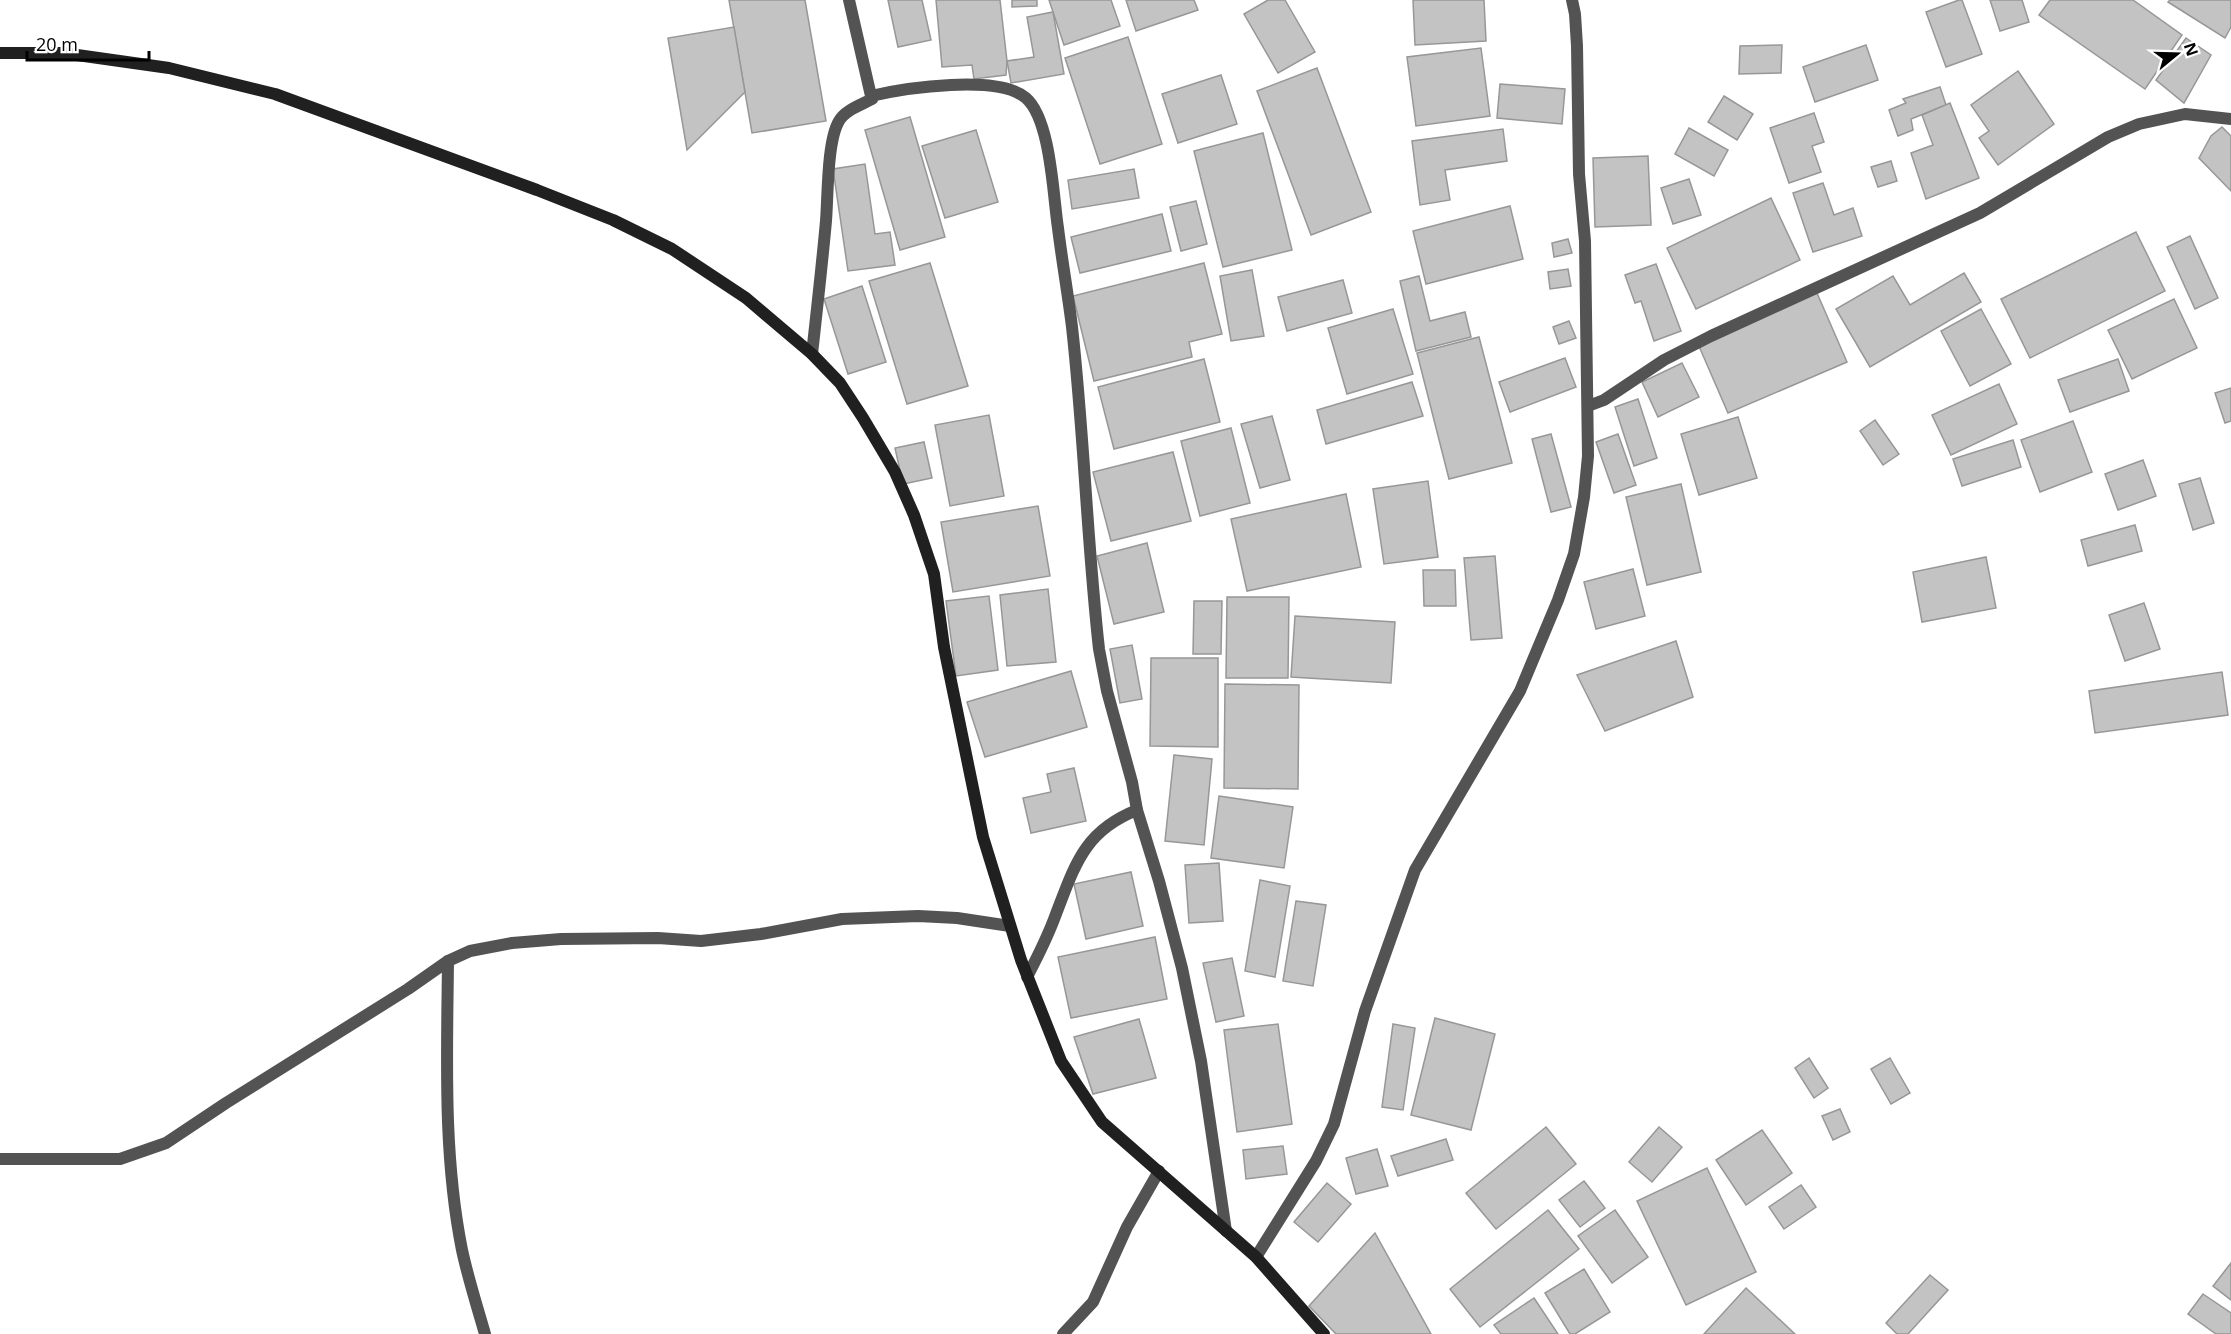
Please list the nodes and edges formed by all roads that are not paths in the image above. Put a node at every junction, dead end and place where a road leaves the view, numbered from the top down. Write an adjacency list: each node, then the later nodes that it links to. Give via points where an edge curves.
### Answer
1 (849, 0): 4 (street)
2 (1572, 0): 7 (street, via 1577,46)
3 (0, 53): 6 (main road, via 63,53 169,68 243,86 537,189 672,249 746,298)
4 (871, 96): 6 (street, via 872,99 845,114 834,129); 8 (street, via 902,89 1002,87 1029,101 1044,131 1072,327 1099,649)
5 (2231, 118): 7 (street, via 2186,114 2166,117 2108,137 1980,213 1710,336)
6 (812, 354): 9 (main road, via 840,382 863,418 895,472 914,515 933,574 983,837)
7 (1588, 406): 15 (street, via 1584,497 1574,554 1558,600 1520,692 1415,870 1365,1011 1334,1124 1316,1161)
8 (1137, 810): 11 (street, via 1110,822 1083,850); 14 (street, via 1182,968 1201,1061)
9 (1010, 926): 10 (street, via 918,916 842,919 701,941 561,939 512,943 470,951); 11 (main road)
10 (448, 961): 12 (street, via 166,1143 120,1159); 16 (street, via 447,1090 453,1186 462,1250)
11 (1027, 977): 13 (main road, via 1061,1061 1081,1092 1102,1122)
12 (0, 1159)
13 (1159, 1171): 14 (main road); 17 (street, via 1092,1302)
14 (1226, 1231): 15 (main road)
15 (1256, 1257): 18 (main road)
16 (485, 1334)
17 (1064, 1334)
18 (1324, 1334)

